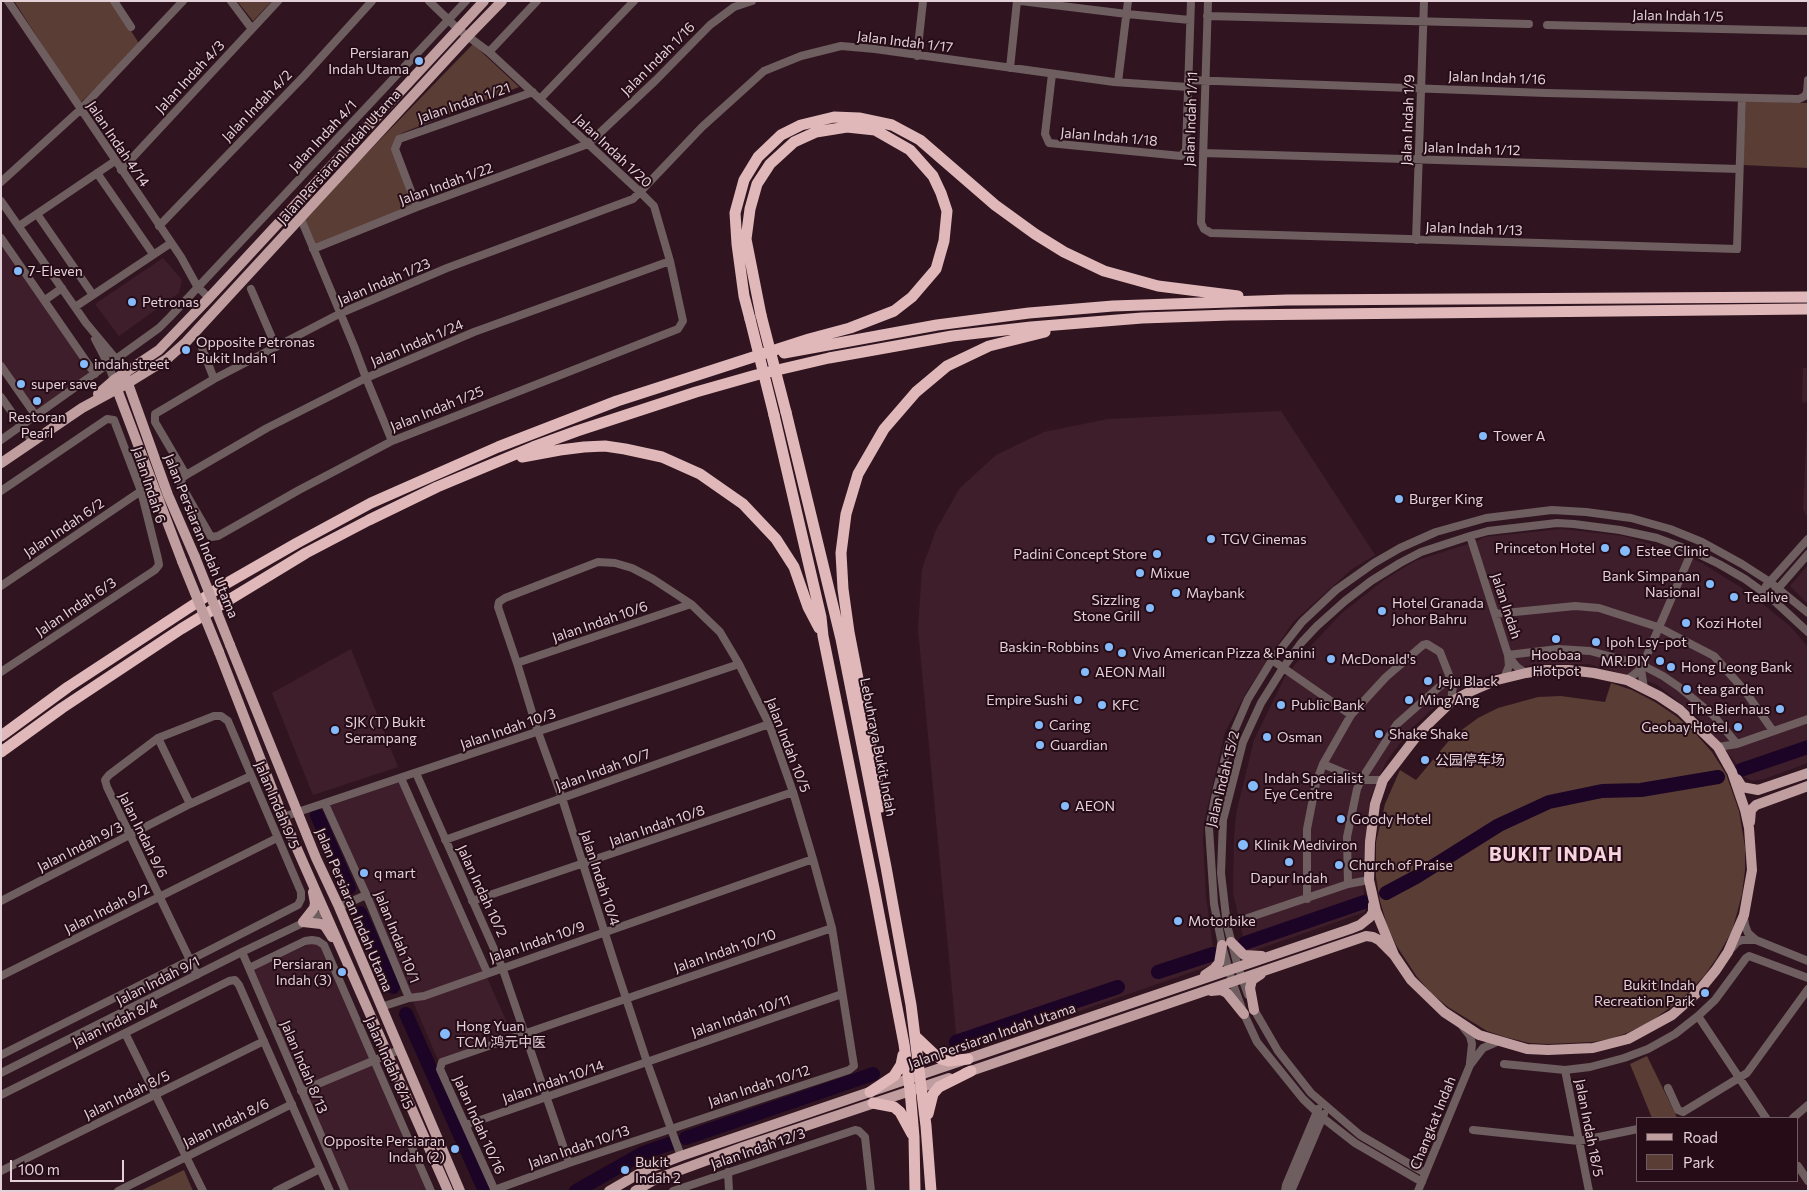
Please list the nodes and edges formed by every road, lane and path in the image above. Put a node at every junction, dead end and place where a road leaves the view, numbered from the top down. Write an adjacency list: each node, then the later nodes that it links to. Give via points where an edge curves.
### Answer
1 (8, 1): 46 (street, Jalan Indah 4/14)
2 (114, 1): 29 (street)
3 (183, 1): 46 (street)
4 (231, 1): 30 (street)
5 (278, 1): 30 (street, Jalan Indah 4/3)
6 (372, 1): 62 (street, Jalan Indah 4/2)
7 (429, 1): 24 (street, Jalan Indah 1/20)
8 (466, 1): 24 (street, Jalan Indah 4/1)
9 (484, 1): 31 (main road, Jalan Persiaran Indah Utama)
10 (502, 1): 33 (main road, Jalan Persiaran Indah Utama)
11 (537, 1): 34 (street)
12 (634, 1): 45 (street)
13 (752, 1): 21 (street, Jalan Indah 1/16)
14 (923, 1): 35 (street)
15 (1017, 1): 36 (street)
16 (1021, 1): 22 (street)
17 (1128, 1): 22 (street)
18 (1191, 1): 25 (street, Jalan Indah 1/11)
19 (1208, 1): 23 (street, Jalan Indah 1/11)
20 (1424, 1): 26 (street, Jalan Indah 1/9)
21 (734, 4): 47 (street, Jalan Indah 1/16)
22 (1127, 14): 25 (street); 40 (street)
23 (1207, 16): 26 (street); 39 (street, Jalan Indah 1/11)
24 (448, 20): 31 (street, Jalan Indah 1/20); 70 (street, Jalan Indah 4/1)
25 (1190, 20): 41 (street, Jalan Indah 1/11)
26 (1424, 21): 27 (street); 42 (street, Jalan Indah 1/9)
27 (1529, 24)
28 (1547, 25): 32 (street, Jalan Indah 1/5)
29 (132, 27)
30 (252, 29): 53 (street, Jalan Indah 4/3)
31 (458, 29): 33 (street, Jalan Indah 1/20); 75 (main road, Jalan Persiaran Indah Utama)
32 (1808, 32)
33 (467, 36): 34 (street, Jalan Indah 1/20); 60 (main road, Jalan Persiaran Indah Utama)
34 (489, 52): 43 (street, Jalan Indah 1/20)
35 (917, 56): 36 (street, Jalan Indah 1/17); 56 (street, Jalan Indah 1/17, via 841,46 801,56 764,71 702,128)
36 (1010, 68): 37 (street, Jalan Indah 1/17)
37 (1052, 74): 40 (street, Jalan Indah 1/17); 49 (street, Jalan Indah 1/18, via 1045,134 1050,143)
38 (1808, 80): 44 (street, Jalan Indah 1/16, via 1807,92 1799,99)
39 (1205, 81): 41 (street, Jalan Indah 1/16); 42 (street, Jalan Indah 1/16); 48 (street, Jalan Indah 1/11)
40 (1118, 82): 41 (street, Jalan Indah 1/17)
41 (1188, 84): 49 (street, Jalan Indah 1/11, via 1186,150)
42 (1422, 88): 44 (street, Jalan Indah 1/16); 51 (street, Jalan Indah 1/9)
43 (533, 92): 45 (street, Jalan Indah 1/20); 58 (street, Jalan Indah 1/21, via 403,136 396,143 396,149)
44 (1742, 98): 52 (street)
45 (540, 99): 47 (street, Jalan Indah 1/20)
46 (80, 110): 50 (street, Jalan Indah 4/14); 55 (street)
47 (588, 144): 56 (street, Jalan Indah 1/20); 58 (street, Jalan Indah 1/22)
48 (1203, 153): 51 (street, Jalan Indah 1/12); 63 (street, Jalan Indah 1/11, via 1201,222)
49 (1178, 156)
50 (115, 160): 53 (street, Jalan Indah 4/14); 54 (street)
51 (1419, 160): 52 (street, Jalan Indah 1/12); 65 (street, Jalan Indah 1/9)
52 (1740, 169): 65 (street, Jalan Indah 1/13, via 1737,249)
53 (121, 170): 62 (street, Jalan Indah 4/14)
54 (97, 173): 59 (street); 68 (street)
55 (1, 182)
56 (640, 192): 69 (street, Jalan Indah 1/20, via 654,206); 80 (street, Jalan Indah 1/23, via 633,199 447,268)
57 (2, 202): 61 (street)
58 (417, 207): 67 (street, Jalan Indah 1/22)
59 (37, 214): 61 (street); 73 (street)
60 (300, 219): 67 (street); 92 (main road, Jalan Persiaran Indah Utama, via 186,342 166,359)
61 (19, 226): 71 (street)
62 (159, 226): 66 (street, Jalan Indah 4/14)
63 (1211, 233): 65 (street, Jalan Indah 1/13)
64 (1, 238): 76 (street)
65 (1416, 240)
66 (171, 243): 68 (street); 70 (street, Jalan Indah 4/14)
67 (313, 249): 80 (street)
68 (153, 254): 73 (street)
69 (670, 261): 83 (street, Jalan Indah 1/20); 93 (street, Jalan Indah 1/24, via 474,332)
70 (197, 286): 75 (street, Jalan Indah 4/14); 87 (street, Jalan Indah 4/1, via 159,328)
71 (62, 288): 76 (street); 78 (street)
72 (251, 289): 85 (street)
73 (93, 295): 78 (street)
74 (1808, 297): 77 (highway)
75 (209, 298): 92 (main road, Jalan Persiaran Indah Utama, via 159,350)
76 (45, 300): 91 (street)
77 (1287, 300): 81 (highway, via 1158,286 1104,271 1035,234 995,205 920,140 892,125 834,117 781,135 758,157 744,180 735,213 737,244 744,296); 88 (highway, via 1113,306 1002,316 928,326)
78 (75, 307): 84 (street)
79 (1808, 309): 82 (highway, via 1230,315)
80 (341, 313): 85 (street, Jalan Indah 1/23); 93 (street)
81 (755, 317): 88 (highway, via 746,240 757,184 770,164 794,142 808,135 847,127 874,130 910,150 933,176 947,211 944,241 936,268 912,297 894,311); 97 (highway, Lebuhraya Bukit Indah, bridge)
82 (1103, 321): 103 (highway, via 952,336 829,358 639,409); 176 (highway, via 1035,333 989,346 947,366 916,392 884,430 858,474 846,514 841,553 843,589 876,772 886,842)
83 (683, 322): 101 (street, Jalan Indah 1/25, via 678,329)
84 (86, 323): 87 (street); 89 (street)
85 (276, 346): 94 (street, Jalan Indah 1/23)
86 (202, 348): 94 (street)
87 (116, 359): 92 (street)
88 (738, 362): 145 (highway, via 617,401 498,446 371,503 222,586 68,687)
89 (108, 364): 91 (street); 95 (street)
90 (1, 366): 98 (street)
91 (94, 374): 98 (street)
92 (126, 378): 95 (main road); 165 (main road, Jalan Persiaran Indah Utama, bridge, via 168,495)
93 (366, 378): 101 (street); 105 (street, Jalan Indah 1/24, via 267,428)
94 (214, 379): 105 (street, Jalan Indah 1/23, via 155,414 155,422)
95 (116, 385): 102 (main road); 166 (main road, Jalan Persiaran Indah Utama, bridge)
96 (1, 397): 99 (street)
97 (780, 414): 124 (highway, Lebuhraya Bukit Indah); 176 (highway, Lebuhraya Bukit Indah, via 841,639)
98 (36, 416): 99 (street)
99 (21, 426): 100 (street); 102 (street)
100 (1, 440)
101 (392, 441): 105 (street, Jalan Indah 1/25, via 214,538 181,485)
102 (32, 442): 104 (main road)
103 (497, 462): 124 (highway, via 560,450 605,446 662,457 700,474 743,504 776,539 794,567 808,607); 149 (highway, via 369,520 306,553 181,629)
104 (1, 463)
105 (186, 475)
106 (1, 491): 107 (street, Jalan Indah 6, via 107,419 114,420)
107 (140, 491): 112 (street, Jalan Indah 6); 114 (street, Jalan Indah 6/2)
108 (1470, 536): 110 (street, Jalan Indah 15/2, via 1488,530 1556,522 1620,530 1657,538); 121 (street, Jalan Indah); 130 (street, Jalan Indah 15/2, via 1421,552 1371,581 1317,626)
109 (1808, 539): 113 (street)
110 (1692, 551): 116 (street, Jalan Indah 15/2); 122 (street)
111 (1808, 554): 115 (street)
112 (158, 559): 131 (street, Jalan Indah 6/3, via 159,565 155,570)
113 (1770, 582): 115 (street, Jalan Indah 15/2); 116 (street); 126 (street, Jalan Indah 15/2, via 1702,542 1631,518 1552,510 1486,518 1436,532 1374,563 1336,590 1302,622)
114 (1, 586)
115 (1778, 588): 117 (street); 120 (street, Jalan Indah 15/2)
116 (1762, 591): 117 (street, Jalan Indah 15/2)
117 (1770, 598): 123 (street, Jalan Indah 15/2)
118 (692, 604): 119 (street, Jalan Indah 10/5, via 632,568 615,562 598,562 505,598); 127 (street, Jalan Indah 10/6); 128 (street, Jalan Indah 10/5, via 720,632)
119 (498, 607): 127 (street, Jalan Indah 10/4)
120 (1808, 613)
121 (1495, 614): 122 (street, via 1575,606 1599,608); 125 (street, Jalan Indah)
122 (1658, 627): 129 (street); 143 (street, via 1714,656 1745,691)
123 (1808, 632)
124 (823, 636): 228 (highway, Lebuhraya Bukit Indah)
125 (1508, 655): 129 (street, via 1558,649 1590,651); 132 (street, Jalan Indah); 133 (street, Jalan Indah, via 1509,666)
126 (1272, 660): 130 (street); 195 (street, Jalan Indah 15/2, via 1248,699 1229,742 1209,828 1214,904)
127 (517, 663): 144 (street, Jalan Indah 10/4)
128 (739, 664): 142 (street, Jalan Indah 10/5); 144 (street, Jalan Indah 10/3)
129 (1641, 667): 134 (street); 136 (street); 147 (street, via 1662,676 1693,698 1713,715)
130 (1283, 668): 139 (street); 191 (street, Jalan Indah 15/2, via 1260,703 1243,742 1223,820 1221,873)
131 (1, 672)
132 (1526, 673): 133 (main road, Jalan Persiaran Indah Utama); 134 (main road, Jalan Persiaran Indah Utama, via 1569,670)
133 (1504, 678): 137 (main road, Jalan Persiaran Indah Utama)
134 (1627, 680): 136 (main road, Jalan Persiaran Indah Utama)
135 (1452, 682): 137 (street); 138 (street); 139 (street, via 1440,652 1431,645 1422,645); 158 (street, via 1439,687 1397,724)
136 (1644, 688): 148 (main road, Jalan Persiaran Indah Utama, via 1680,710)
137 (1467, 693): 138 (main road, Jalan Persiaran Indah Utama)
138 (1451, 702): 157 (main road, Jalan Persiaran Indah Utama, via 1420,732)
139 (1351, 715): 151 (street)
140 (1808, 719): 143 (street)
141 (228, 721): 146 (street, Jalan Indah 9/6, via 214,716); 155 (street, Jalan Indah 9/5)
142 (769, 724): 160 (street, Jalan Indah 10/5); 162 (street, Jalan Indah 10/7)
143 (1773, 731): 147 (street)
144 (538, 732): 153 (street, Jalan Indah 10/3); 162 (street, Jalan Indah 10/4)
145 (1, 736)
146 (158, 738): 163 (street); 168 (street, Jalan Indah 9/6, via 105,780)
147 (1737, 744): 148 (street); 150 (street)
148 (1718, 747): 150 (main road, Jalan Persiaran Indah Utama)
149 (1, 752)
150 (1726, 761): 152 (main road, Jalan Persiaran Indah Utama)
151 (1323, 764): 158 (street); 183 (street, via 1307,830)
152 (1732, 772): 154 (main road, via 1742,787 1758,790); 167 (main road, Jalan Persiaran Indah Utama)
153 (416, 773): 156 (street, Jalan Indah 10/3); 170 (street, Jalan Indah 10/2)
154 (1808, 773)
155 (251, 776): 163 (street, Jalan Indah 9/3); 169 (street, Jalan Indah 9/5)
156 (401, 778): 164 (street, Jalan Indah 10/3); 177 (street)
157 (1383, 780): 158 (street); 161 (main road, Jalan Persiaran Indah Utama)
158 (1365, 781): 161 (street); 179 (street, via 1358,790 1347,838)
159 (1808, 786): 167 (main road, via 1756,805)
160 (793, 792): 172 (street, Jalan Indah 10/5); 175 (street, Jalan Indah 10/8)
161 (1378, 794): 178 (main road, Jalan Persiaran Indah Utama, via 1370,842)
162 (562, 798): 170 (street, Jalan Indah 10/7); 175 (street, Jalan Indah 10/4)
163 (190, 804): 168 (street, Jalan Indah 9/3)
164 (325, 804): 165 (street, Jalan Indah 10/3); 180 (street, Jalan Indah 10/1)
165 (298, 813): 166 (street, Jalan Indah 10/3); 171 (main road, Jalan Persiaran Indah Utama)
166 (283, 817): 173 (main road, Jalan Persiaran Indah Utama)
167 (1749, 828): 189 (main road, Jalan Persiaran Indah Utama, via 1752,870)
168 (130, 836): 181 (street, Jalan Indah 9/6); 184 (street, Jalan Indah 9/3)
169 (277, 838): 181 (street, Jalan Indah 9/2); 182 (street, Jalan Indah 9/5)
170 (445, 840): 174 (street, Jalan Indah 10/2)
171 (316, 858): 187 (main road, Jalan Persiaran Indah Utama); 188 (main road, via 329,900)
172 (813, 859): 192 (street, Jalan Indah 10/5); 193 (street, Jalan Indah 10/9)
173 (304, 863): 188 (main road, Jalan Persiaran Indah Utama); 190 (main road, via 315,903)
174 (455, 863): 177 (street); 185 (street, Jalan Indah 10/2)
175 (582, 865): 185 (street, Jalan Indah 10/8); 193 (street, Jalan Indah 10/4)
176 (886, 867): 225 (highway, Lebuhraya Bukit Indah)
177 (441, 869): 207 (street)
178 (1369, 880): 179 (street); 186 (main road, Jalan Persiaran Indah Utama)
179 (1348, 884): 183 (street)
180 (366, 895): 187 (street); 217 (street, Jalan Indah 10/1)
181 (160, 897): 200 (street, Jalan Indah 9/6); 209 (street, Jalan Indah 9/2)
182 (301, 899): 200 (street, Jalan Indah 9/1, via 298,905)
183 (1307, 899): 191 (street)
184 (1, 901)
185 (472, 901): 204 (street, Jalan Indah 10/2)
186 (1373, 902): 199 (main road, Jalan Persiaran Indah Utama); 202 (main road, Jalan Persiaran Indah Utama, via 1373,912 1360,925)
187 (339, 907): 198 (main road, Jalan Persiaran Indah Utama)
188 (326, 912): 190 (street, Jalan Indah 9/1); 198 (main road, via 336,915); 201 (main road, Jalan Persiaran Indah Utama)
189 (1744, 915): 194 (street, via 1748,933); 197 (main road, Jalan Persiaran Indah Utama)
190 (303, 922): 196 (street, Jalan Indah 9/1); 201 (main road, via 326,926)
191 (1227, 924): 195 (street, Jalan Indah 15/2)
192 (832, 928): 215 (street, Jalan Indah 10/5); 216 (street, Jalan Indah 10/10)
193 (604, 932): 204 (street, Jalan Indah 10/9); 216 (street, Jalan Indah 10/4)
194 (1756, 940): 197 (street, via 1737,942); 203 (street)
195 (1226, 943): 202 (main road, via 1244,955); 206 (street, Jalan Indah 15/2); 212 (main road, via 1217,966)
196 (242, 952): 205 (street, Jalan Indah 8/13); 208 (street, Jalan Indah 9/1)
197 (1728, 952): 227 (main road, Jalan Persiaran Indah Utama, via 1686,1004 1658,1024 1628,1039 1570,1050 1527,1049)
198 (358, 953): 218 (main road, Jalan Persiaran Indah Utama)
199 (1394, 955): 202 (main road, Jalan Persiaran Indah Utama, via 1379,940 1366,936); 222 (main road, Jalan Persiaran Indah Utama, via 1427,997)
200 (190, 960): 208 (street, Jalan Indah 9/6); 231 (street, Jalan Indah 9/1)
201 (348, 961): 230 (main road, Jalan Persiaran Indah Utama)
202 (1274, 961): 206 (main road, Jalan Persiaran Indah Utama); 211 (main road, Jalan Persiaran Indah Utama); 219 (main road, via 1250,983)
203 (1808, 961)
204 (502, 967): 207 (street, Jalan Indah 10/9); 224 (street, Jalan Indah 10/2)
205 (249, 968): 232 (street, Jalan Indah 8/15, via 305,941 318,941 324,945); 246 (street, Jalan Indah 8/13)
206 (1234, 968): 211 (street, Jalan Indah 15/2); 212 (main road, Jalan Persiaran Indah Utama)
207 (487, 972): 217 (street, Jalan Indah 10/9, via 424,996)
208 (197, 975): 241 (street, Jalan Indah 9/1)
209 (1, 976)
210 (1808, 978): 221 (street, via 1749,956 1715,1000)
211 (1237, 979): 214 (main road, Jalan Persiaran Indah Utama); 219 (street); 220 (street)
212 (1192, 983): 233 (main road, Jalan Persiaran Indah Utama)
213 (1808, 989): 242 (street, via 1749,1071)
214 (1197, 993): 220 (main road, via 1224,991); 240 (main road, Jalan Persiaran Indah Utama)
215 (842, 994): 234 (street, Jalan Indah 10/11); 237 (street, Jalan Indah 10/5)
216 (626, 997): 224 (street, Jalan Indah 10/10); 234 (street, Jalan Indah 10/4)
217 (409, 998): 218 (street, Jalan Indah 10/9)
218 (381, 1007): 229 (main road, Jalan Persiaran Indah Utama)
219 (1254, 1010): 252 (street, via 1289,1066)
220 (1244, 1014): 254 (street, via 1257,1042)
221 (1698, 1016): 239 (street, via 1648,1049 1590,1067); 242 (street)
222 (1461, 1024): 227 (main road, Jalan Persiaran Indah Utama, via 1479,1035); 236 (street, Changkat Indah, via 1472,1044)
223 (125, 1033): 226 (street, Jalan Indah 8/4, via 235,980); 247 (street, Jalan Indah 8/4); 248 (street)
224 (524, 1033): 238 (street, Jalan Indah 10/10, via 445,1060); 250 (street, Jalan Indah 10/2)
225 (916, 1037): 233 (highway, via 941,1059); 243 (highway, Lebuhraya Bukit Indah)
226 (264, 1041): 248 (street, Jalan Indah 8/5); 251 (street)
227 (1499, 1041): 236 (street, Changkat Indah, via 1482,1048)
228 (904, 1044): 244 (highway, Lebuhraya Bukit Indah); 249 (highway, via 901,1065)
229 (399, 1050): 230 (street); 284 (main road, Jalan Persiaran Indah Utama)
230 (387, 1054): 232 (street); 283 (main road, Jalan Persiaran Indah Utama)
231 (1, 1055)
232 (374, 1059): 246 (street); 282 (street, Jalan Indah 8/15)
233 (968, 1059): 243 (main road, Jalan Persiaran Indah Utama)
234 (647, 1062): 250 (street, Jalan Indah 10/14); 259 (street, Jalan Indah 10/4)
235 (1504, 1064): 239 (street)
236 (1470, 1065): 272 (street, Changkat Indah)
237 (854, 1066): 259 (street, Jalan Indah 10/12)
238 (440, 1069): 257 (street, Jalan Indah 10/16)
239 (1565, 1070): 263 (street, Jalan Indah 18/5)
240 (971, 1071): 243 (main road, Jalan Persiaran Indah Utama); 258 (highway, via 946,1083 933,1094)
241 (1, 1073)
242 (1738, 1077): 245 (street, via 1683,1112 1678,1110); 255 (street)
243 (921, 1081): 244 (main road, Jalan Persiaran Indah Utama); 258 (highway, Lebuhraya Bukit Indah)
244 (909, 1085): 249 (main road, Jalan Persiaran Indah Utama); 262 (highway, Lebuhraya Bukit Indah)
245 (1668, 1088)
246 (301, 1092): 281 (street, Jalan Indah 8/13)
247 (1, 1094)
248 (156, 1096): 265 (street); 270 (street, Jalan Indah 8/5)
249 (872, 1097): 262 (highway, via 900,1112); 264 (main road, Jalan Persiaran Indah Utama); 266 (main road, Jalan Persiaran Indah Utama)
250 (547, 1098): 257 (street, Jalan Indah 10/14); 267 (street, Jalan Indah 10/2)
251 (292, 1104): 265 (street, Jalan Indah 8/6); 269 (street)
252 (1324, 1105): 254 (street); 272 (street, via 1368,1140)
253 (1808, 1105): 256 (street)
254 (1319, 1115): 275 (street, via 1355,1143); 292 (street, via 1293,1188)
255 (1765, 1117)
256 (1794, 1117)
257 (466, 1125): 276 (street, Jalan Indah 10/16)
258 (926, 1126): 291 (highway, Lebuhraya Bukit Indah)
259 (671, 1129): 266 (street, Jalan Indah 10/4); 267 (street, Jalan Indah 10/13)
260 (1636, 1129): 263 (street)
261 (1473, 1130): 263 (street)
262 (914, 1137): 290 (highway, Lebuhraya Bukit Indah)
263 (1579, 1141): 294 (street, Jalan Indah 18/5)
264 (743, 1147): 266 (main road, via 708,1155); 273 (main road, Jalan Persiaran Indah Utama)
265 (186, 1156): 277 (street, Jalan Indah 8/6); 278 (street)
266 (681, 1156): 273 (main road); 285 (main road, Jalan Persiaran Indah Utama, via 648,1169)
267 (569, 1163): 276 (street, Jalan Indah 10/13)
268 (1799, 1167): 274 (street)
269 (320, 1169): 279 (street); 280 (street)
270 (1, 1171)
271 (728, 1172): 287 (street, Jalan Indah 12/3); 288 (street); 289 (street, Jalan Indah 12/3, via 850,1130 859,1131 865,1138)
272 (1425, 1173): 275 (street, Changkat Indah)
273 (656, 1179): 286 (main road, Jalan Persiaran Indah Utama)
274 (1808, 1180)
275 (1422, 1182): 293 (street, Changkat Indah)
276 (494, 1190)
277 (118, 1191)
278 (203, 1191)
279 (276, 1191)
280 (330, 1191)
281 (344, 1191)
282 (432, 1191)
283 (448, 1191)
284 (460, 1191)
285 (609, 1191)
286 (635, 1191)
287 (673, 1191)
288 (729, 1191)
289 (871, 1191)
290 (915, 1191)
291 (930, 1191)
292 (1287, 1191)
293 (1418, 1191)
294 (1588, 1191)

